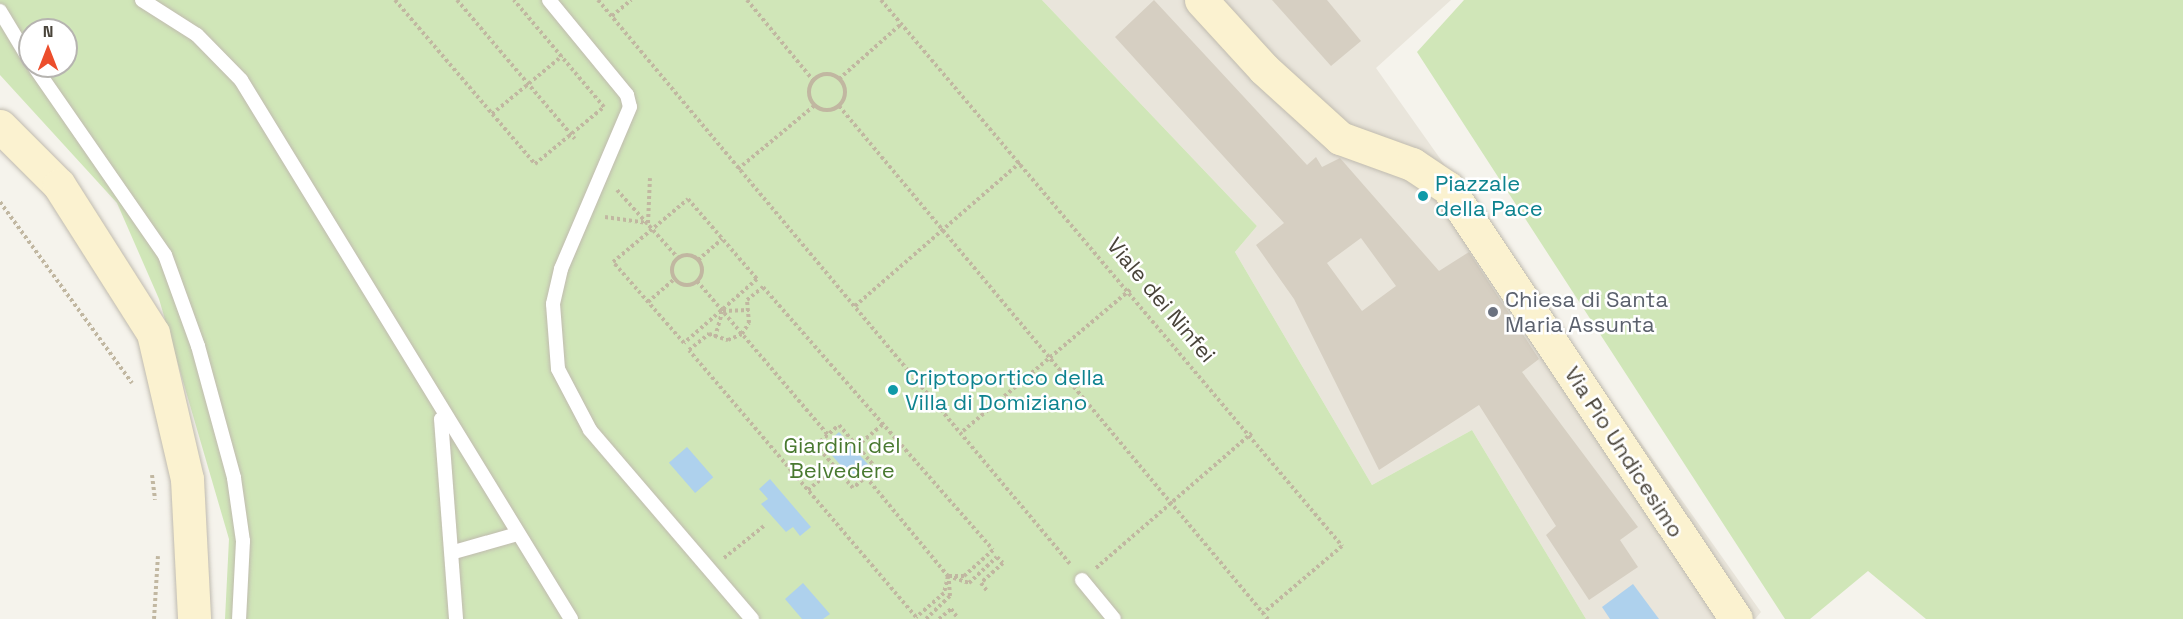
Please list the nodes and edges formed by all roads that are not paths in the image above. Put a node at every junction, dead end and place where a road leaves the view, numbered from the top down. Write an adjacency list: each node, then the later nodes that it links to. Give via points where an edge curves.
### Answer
1 (142, 0): 8 (lane, via 197,35 241,80)
2 (549, 0): 17 (lane, via 627,95 626,116 574,229 561,269 553,304 558,369 590,430)
3 (1201, 0): 18 (street, Via Pio Undicesimo, via 1264,69 1340,138 1412,164 1448,188)
4 (0, 11): 5 (lane)
5 (18, 41)
6 (43, 78): 14 (lane, via 129,197 169,266 198,346 234,478 243,541)
7 (0, 126): 13 (street, via 58,185 153,333 187,479)
8 (440, 414): 9 (lane); 10 (lane)
9 (518, 534): 10 (lane); 16 (lane)
10 (454, 552): 15 (lane)
11 (1082, 580): 12 (lane)
12 (1112, 618)
13 (194, 619)
14 (239, 619)
15 (456, 619)
16 (570, 619)
17 (752, 619)
18 (1736, 619)

